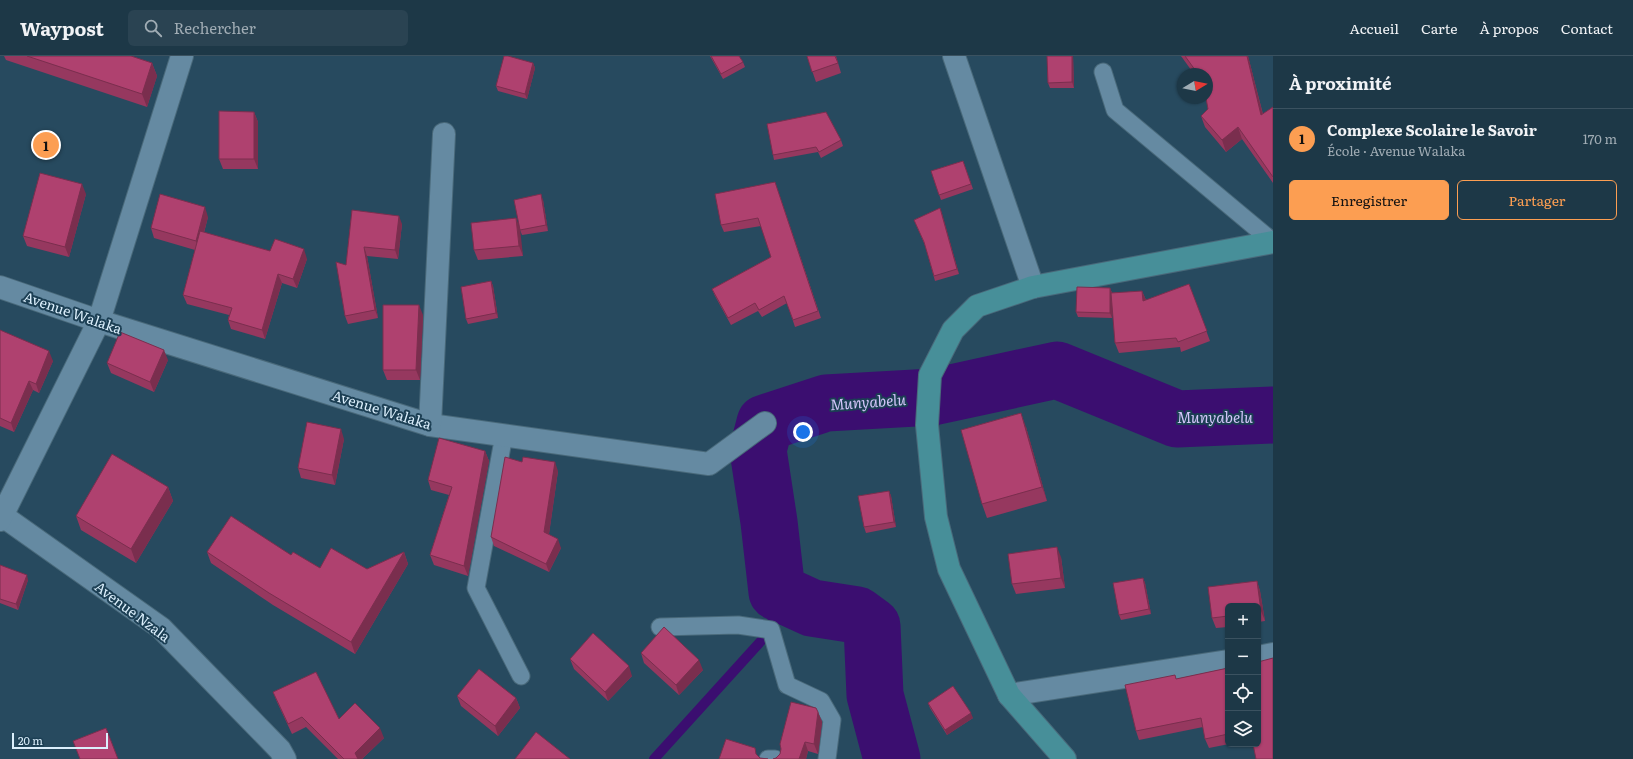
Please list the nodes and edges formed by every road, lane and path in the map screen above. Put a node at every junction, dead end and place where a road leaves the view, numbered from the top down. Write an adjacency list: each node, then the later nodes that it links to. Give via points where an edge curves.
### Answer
1 (182, 56): 8 (street)
2 (954, 56): 7 (street)
3 (1103, 72): 5 (lane, via 1116,110)
4 (444, 134): 10 (street)
5 (1273, 242): 7 (street)
6 (0, 287): 8 (street, Avenue Walaka)
7 (1033, 287): 18 (street, via 977,306 953,330 930,375 927,425 936,517 949,569)
8 (99, 321): 10 (street, Avenue Walaka); 12 (street)
9 (765, 423): 11 (street, Avenue Walaka, via 709,464)
10 (430, 425): 11 (street, Avenue Walaka)
11 (504, 435): 17 (lane, via 476,588)
12 (1, 517): 19 (street, Avenue Nzala, via 161,628 280,750)
13 (660, 627): 22 (lane, via 738,625 771,630 788,685 821,701 832,720)
14 (1273, 654): 15 (street)
15 (1261, 656)
16 (1225, 661): 18 (street)
17 (520, 676)
18 (1010, 695): 23 (street)
19 (285, 759)
20 (768, 759): 21 (lane)
21 (775, 759)
22 (827, 759)
23 (1065, 759)

